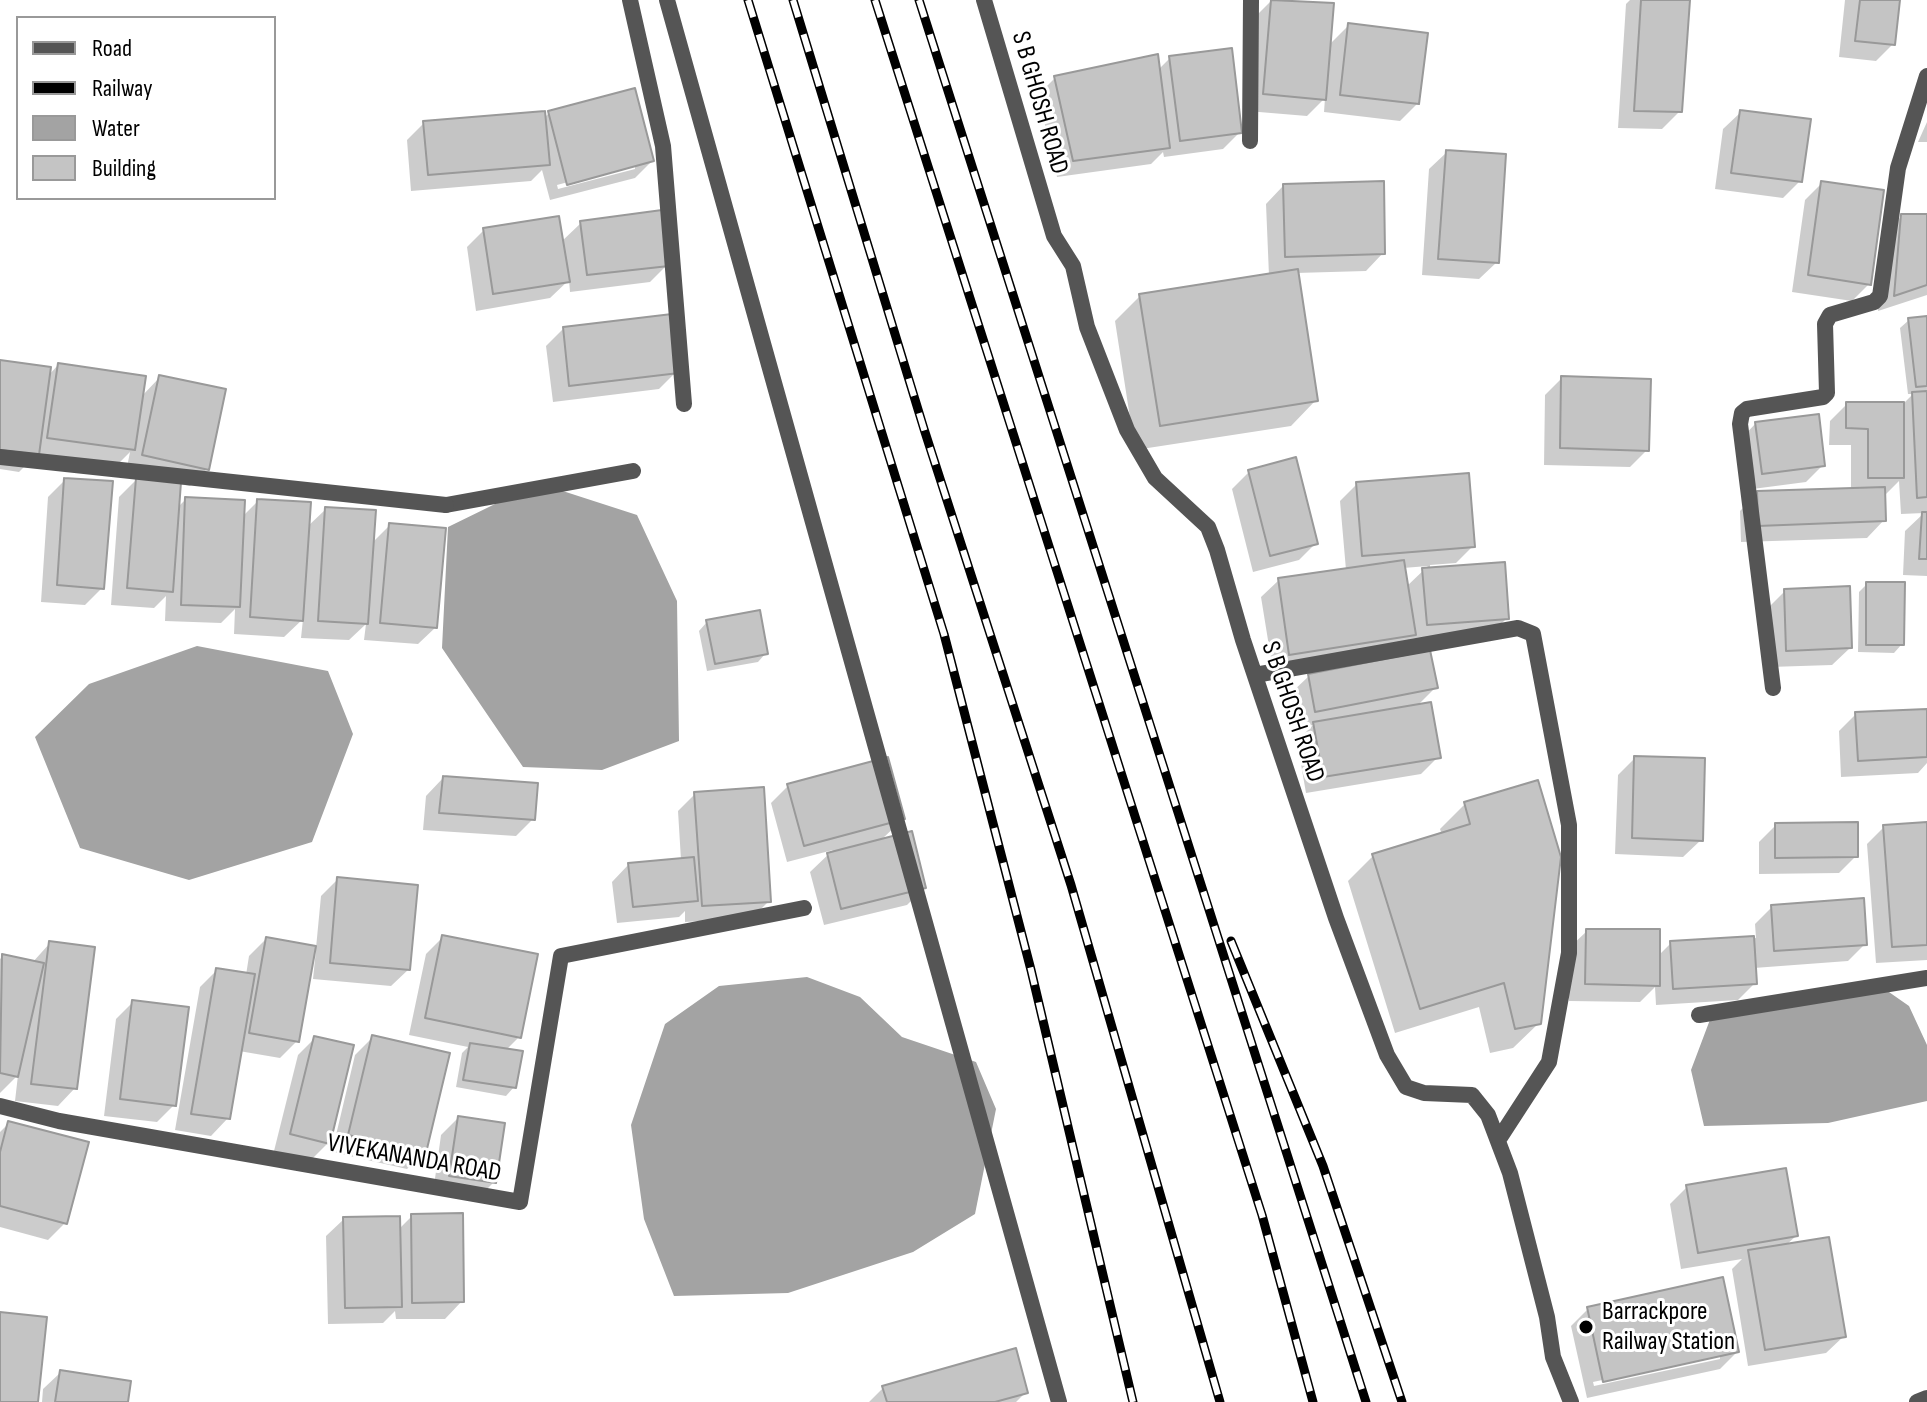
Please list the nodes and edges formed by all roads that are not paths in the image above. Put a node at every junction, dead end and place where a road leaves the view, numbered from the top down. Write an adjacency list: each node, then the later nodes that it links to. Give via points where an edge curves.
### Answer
1 (630, 0): 7 (street, via 663,146)
2 (667, 0): 18 (street)
3 (984, 0): 10 (street, S B GHOSH ROAD, via 1054,236 1073,266 1087,327 1127,430 1155,478 1208,527)
4 (1251, 0): 6 (street)
5 (1927, 76): 11 (street, via 1898,168 1880,296 1830,315 1825,324 1827,393 1742,413)
6 (1250, 141)
7 (684, 404)
8 (0, 457): 9 (street, via 446,505)
9 (633, 471)
10 (1255, 675): 16 (street, S B GHOSH ROAD, via 1364,997 1396,1072 1406,1087 1424,1093 1472,1095); 16 (street, via 1518,628 1533,634 1569,825 1569,953 1549,1062)
11 (1773, 688)
12 (804, 908): 15 (street, VIVEKANANDA ROAD, via 561,956 520,1202 59,1121)
13 (1927, 978): 14 (street)
14 (1699, 1015)
15 (0, 1106)
16 (1499, 1139): 19 (street, S B GHOSH ROAD, via 1553,1357)
17 (1927, 1398): 20 (street)
18 (1059, 1402)
19 (1571, 1402)
20 (1917, 1402)

